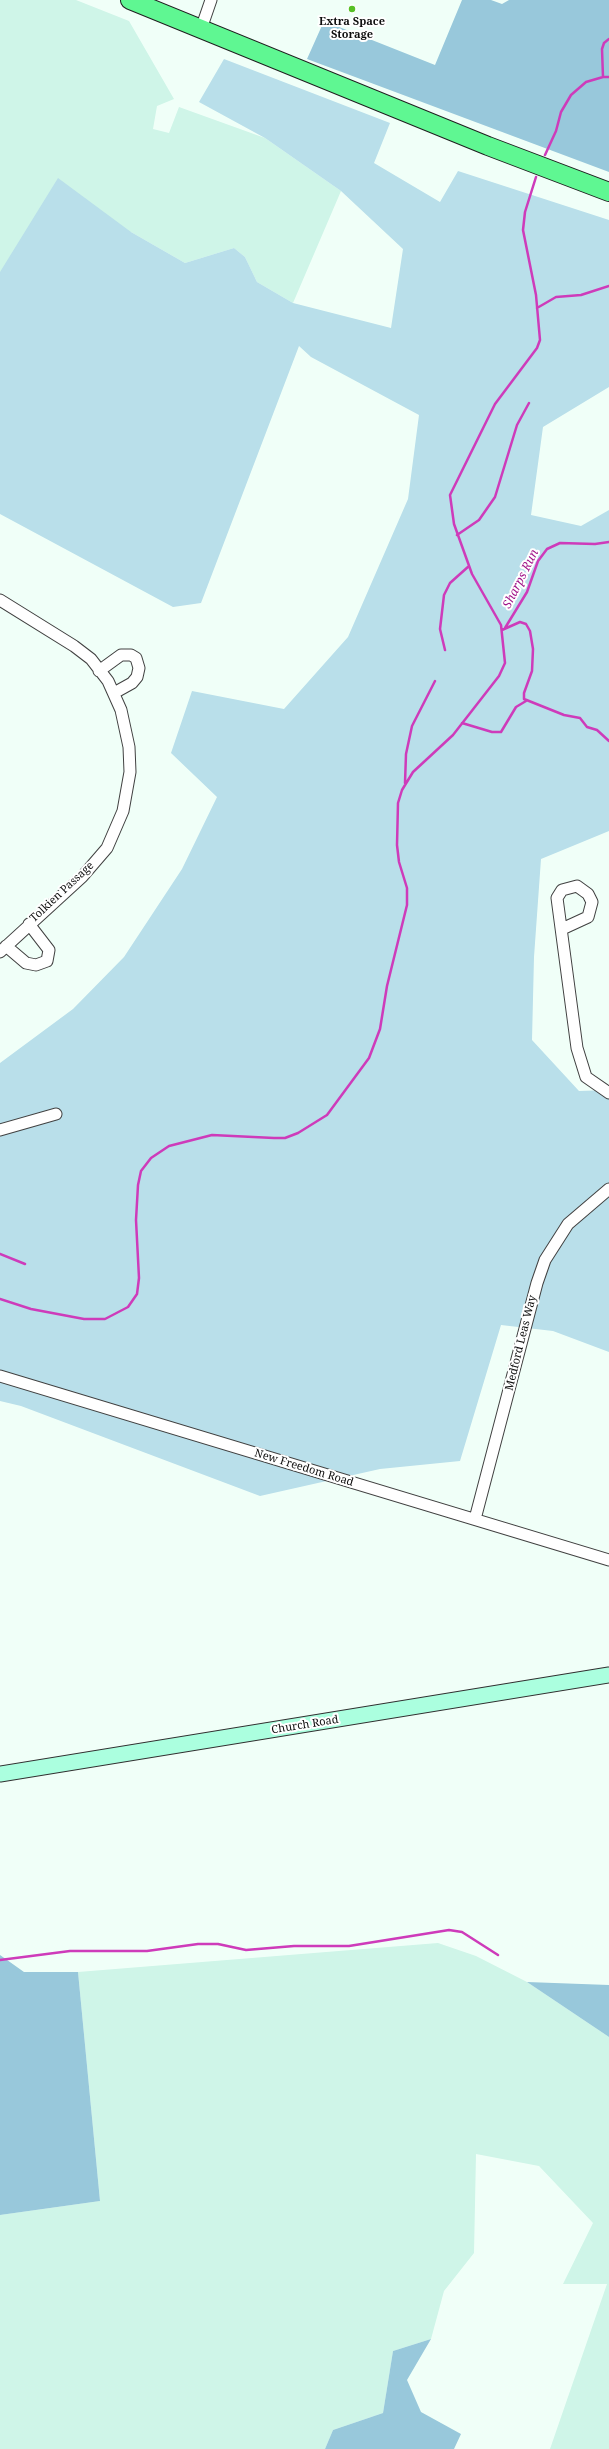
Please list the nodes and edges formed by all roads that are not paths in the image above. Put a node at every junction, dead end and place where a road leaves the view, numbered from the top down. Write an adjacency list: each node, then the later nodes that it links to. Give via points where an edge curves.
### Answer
1 (130, 0): 3 (highway)
2 (212, 0): 3 (street)
3 (200, 28): 4 (highway, via 488,146)
4 (609, 192)
5 (0, 600): 6 (street, Tolkien Passage, via 74,646 91,659)
6 (99, 670): 7 (street, Tolkien Passage); 7 (street, via 121,655 131,654 136,658 139,668 137,677 132,683)
7 (114, 693): 8 (street, Tolkien Passage, via 124,724 130,760 129,785 119,824 107,848 91,867)
8 (29, 924): 10 (street, Tolkien Passage); 10 (street, via 50,950 47,961 36,965 26,963)
9 (562, 929): 11 (street, via 582,1066 590,1081)
10 (3, 949)
11 (609, 1093)
12 (56, 1114): 13 (street)
13 (0, 1130)
14 (609, 1189): 16 (street, Medford Leas Way, via 568,1224 545,1260)
15 (0, 1376): 16 (street, New Freedom Road)
16 (475, 1519): 17 (street, New Freedom Road)
17 (609, 1560)
18 (609, 1675): 19 (main road, Church Road)
19 (0, 1774)

